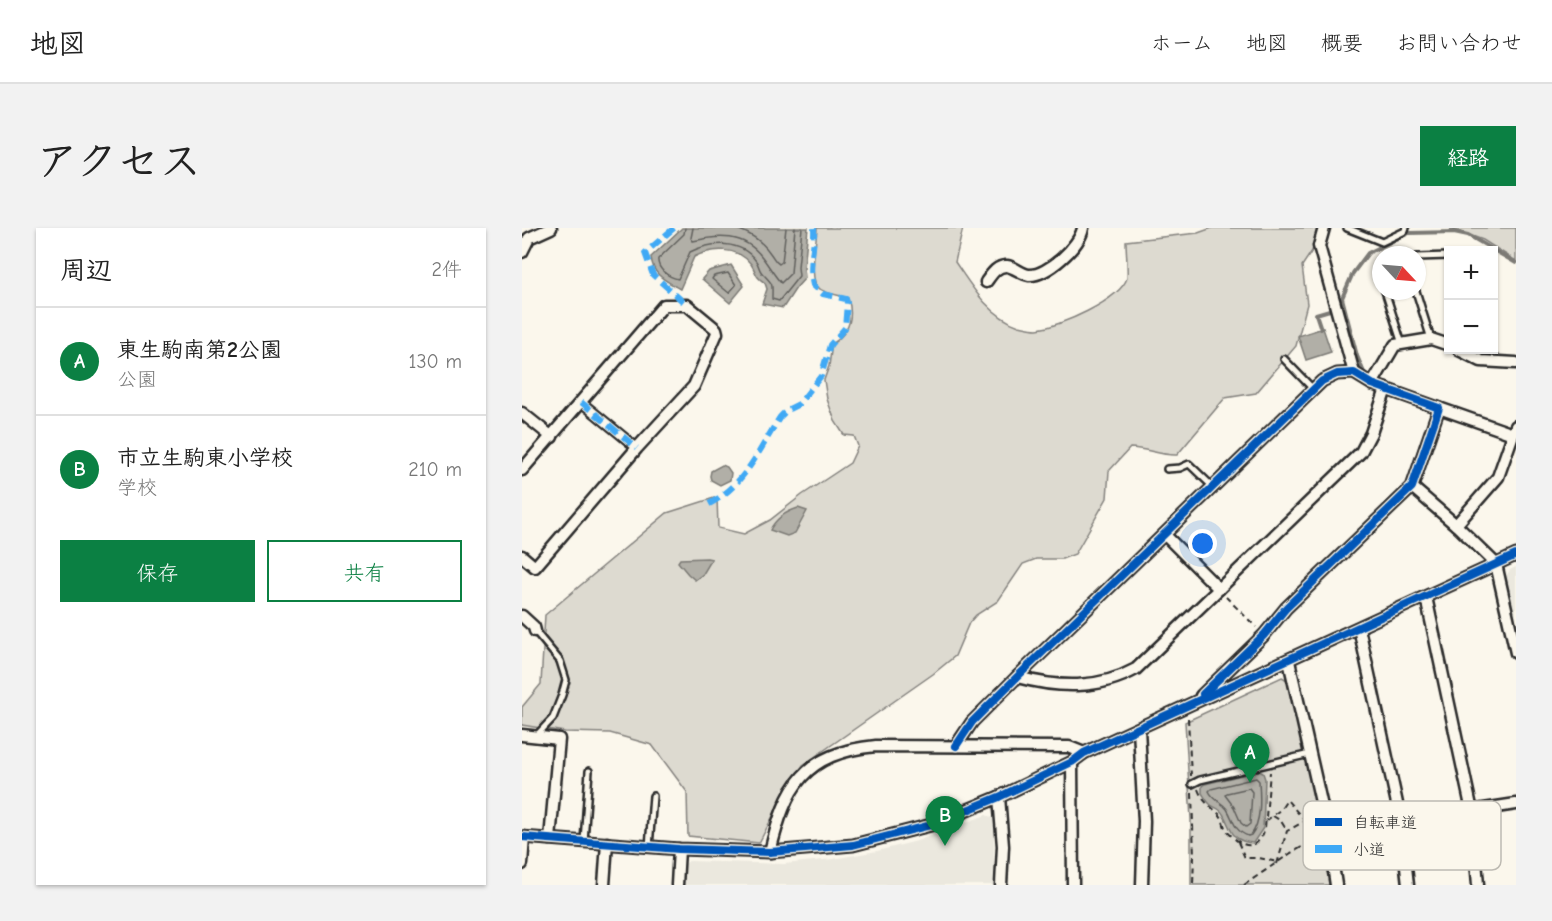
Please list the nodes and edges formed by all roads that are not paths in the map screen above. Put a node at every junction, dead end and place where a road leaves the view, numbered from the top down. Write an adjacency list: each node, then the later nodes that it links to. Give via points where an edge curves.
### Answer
1 (551, 228): 6 (street, via 529,238)
2 (1083, 228): 9 (street, via 1076,244 1047,271 1027,275 1007,266 995,269)
3 (1324, 228): 18 (street, via 1319,246)
4 (1347, 228): 5 (lane, via 1382,242)
5 (1406, 228)
6 (522, 252)
7 (1444, 256): 8 (lane)
8 (1426, 257)
9 (986, 282)
10 (1388, 300): 14 (lane)
11 (1419, 300): 12 (lane)
12 (1431, 339): 13 (street); 14 (street)
13 (1444, 343)
14 (1402, 344): 19 (street, via 1395,345)
15 (1475, 354): 17 (street, via 1481,361)
16 (1284, 359): 20 (lane)
17 (1516, 363)
18 (1354, 373): 19 (street); 20 (street, via 1337,374)
19 (1372, 384): 21 (street)
20 (1314, 389): 31 (street)
21 (1386, 389): 23 (street); 37 (street, via 1361,452)
22 (581, 402): 26 (street); 27 (street); 27 (street, via 664,305 687,305 717,333 694,386)
23 (1439, 408): 25 (street); 30 (street)
24 (522, 413): 26 (street)
25 (1515, 430): 32 (street, via 1498,477)
26 (552, 437): 29 (street)
27 (637, 448): 35 (street, via 535,567)
28 (1167, 469): 31 (lane, via 1189,464)
29 (522, 470)
30 (1412, 487): 32 (street); 45 (street)
31 (1213, 488): 33 (street)
32 (1456, 525): 36 (street)
33 (1165, 535): 37 (street); 44 (street)
34 (1516, 555): 36 (street)
35 (522, 556)
36 (1496, 564): 38 (street); 42 (street)
37 (1219, 590): 44 (street, via 1136,669 1121,677 1088,685 1063,685)
38 (1426, 597): 40 (street); 59 (street)
39 (522, 616): 41 (street)
40 (1359, 628): 43 (street); 58 (street)
41 (535, 631): 48 (lane, via 560,661 566,680 553,717)
42 (1516, 649)
43 (1289, 661): 45 (street); 51 (street)
44 (1017, 677): 49 (street, via 972,722)
45 (1190, 705): 46 (street)
46 (1139, 729): 50 (street); 77 (street, via 1144,821)
47 (522, 735): 48 (street)
48 (535, 736): 63 (street, via 559,739)
49 (956, 746): 50 (street, via 1069,747); 68 (street, via 876,746 831,755 816,764 793,788)
50 (1084, 753): 52 (street)
51 (1310, 754): 54 (lane); 57 (street)
52 (1072, 762): 56 (street); 76 (street)
53 (589, 771): 64 (lane)
54 (1194, 782)
55 (653, 796): 66 (lane)
56 (999, 797): 68 (street, via 931,825 853,845); 75 (street)
57 (1321, 801)
58 (1396, 801)
59 (1471, 801)
60 (1516, 804): 61 (street)
61 (1501, 806)
62 (523, 837): 63 (street); 69 (street)
63 (550, 839): 64 (street)
64 (584, 842): 65 (street)
65 (607, 843): 66 (street); 73 (street)
66 (649, 847): 67 (street)
67 (679, 849): 68 (street); 74 (street)
68 (770, 852)
69 (522, 864)
70 (1334, 870): 78 (street)
71 (1406, 870): 79 (street)
72 (1477, 870): 80 (street)
73 (604, 885)
74 (677, 885)
75 (1001, 885)
76 (1073, 885)
77 (1142, 885)
78 (1336, 885)
79 (1408, 885)
80 (1478, 885)

